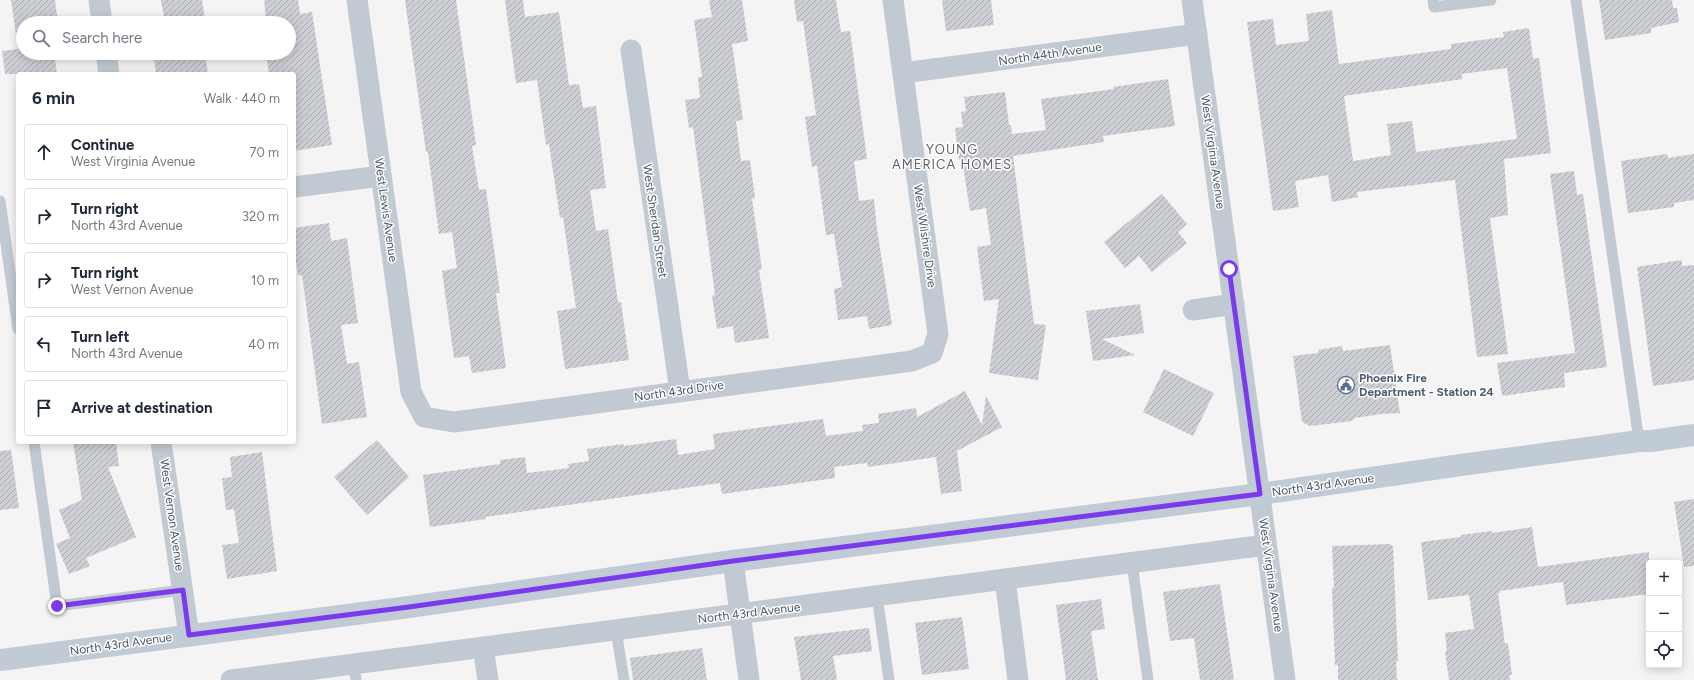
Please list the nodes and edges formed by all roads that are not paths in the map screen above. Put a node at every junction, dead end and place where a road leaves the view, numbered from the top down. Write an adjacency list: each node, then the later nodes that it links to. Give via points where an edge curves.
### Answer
1 (99, 0): 8 (street)
2 (357, 0): 14 (street, West Lewis Avenue)
3 (893, 0): 13 (street, West Wilshire Drive)
4 (1192, 0): 9 (street, West Virginia Avenue)
5 (1433, 0): 6 (lane, via 1434,7)
6 (1491, 0)
7 (1576, 0): 24 (lane)
8 (101, 16)
9 (1197, 34): 13 (street, North 44th Avenue); 17 (street, West Virginia Avenue)
10 (631, 50): 21 (street, West Sheridan Street)
11 (107, 60): 12 (street)
12 (109, 72)
13 (903, 73): 20 (street, West Wilshire Drive, via 938,334)
14 (382, 176): 15 (street); 22 (street, West Lewis Avenue, via 411,392)
15 (296, 187)
16 (0, 201): 19 (lane)
17 (1234, 304): 18 (street); 27 (street, West Virginia Avenue)
18 (1193, 310)
19 (16, 315)
20 (932, 353): 21 (street, North 43rd Drive, via 912,362)
21 (680, 391): 22 (street, North 43rd Drive, via 454,422)
22 (424, 418)
23 (1694, 435): 24 (main road, North 43rd Avenue)
24 (1639, 441): 27 (main road, North 43rd Avenue)
25 (34, 444): 32 (lane, via 57,606)
26 (161, 444): 32 (street, West Vernon Avenue)
27 (1260, 494): 28 (street, West Virginia Avenue); 29 (main road, North 43rd Avenue)
28 (1266, 545): 30 (street, North 43rd Avenue); 47 (street, West Virginia Avenue)
29 (733, 561): 34 (street); 36 (main road, North 43rd Avenue)
30 (1132, 563): 31 (street, North 43rd Avenue); 46 (lane)
31 (1005, 579): 33 (street, North 43rd Avenue); 45 (street)
32 (183, 590): 36 (street, West Vernon Avenue)
33 (877, 596): 34 (street, North 43rd Avenue); 44 (lane)
34 (739, 614): 35 (street, North 43rd Avenue); 43 (street)
35 (616, 630): 37 (street, North 43rd Avenue); 42 (lane)
36 (189, 635): 38 (main road, North 43rd Avenue)
37 (483, 647): 39 (street, North 43rd Avenue); 41 (street)
38 (0, 660)
39 (355, 672): 40 (street, North 43rd Avenue)
40 (231, 680)
41 (488, 680)
42 (624, 680)
43 (749, 680)
44 (888, 680)
45 (1018, 680)
46 (1148, 680)
47 (1285, 680)

